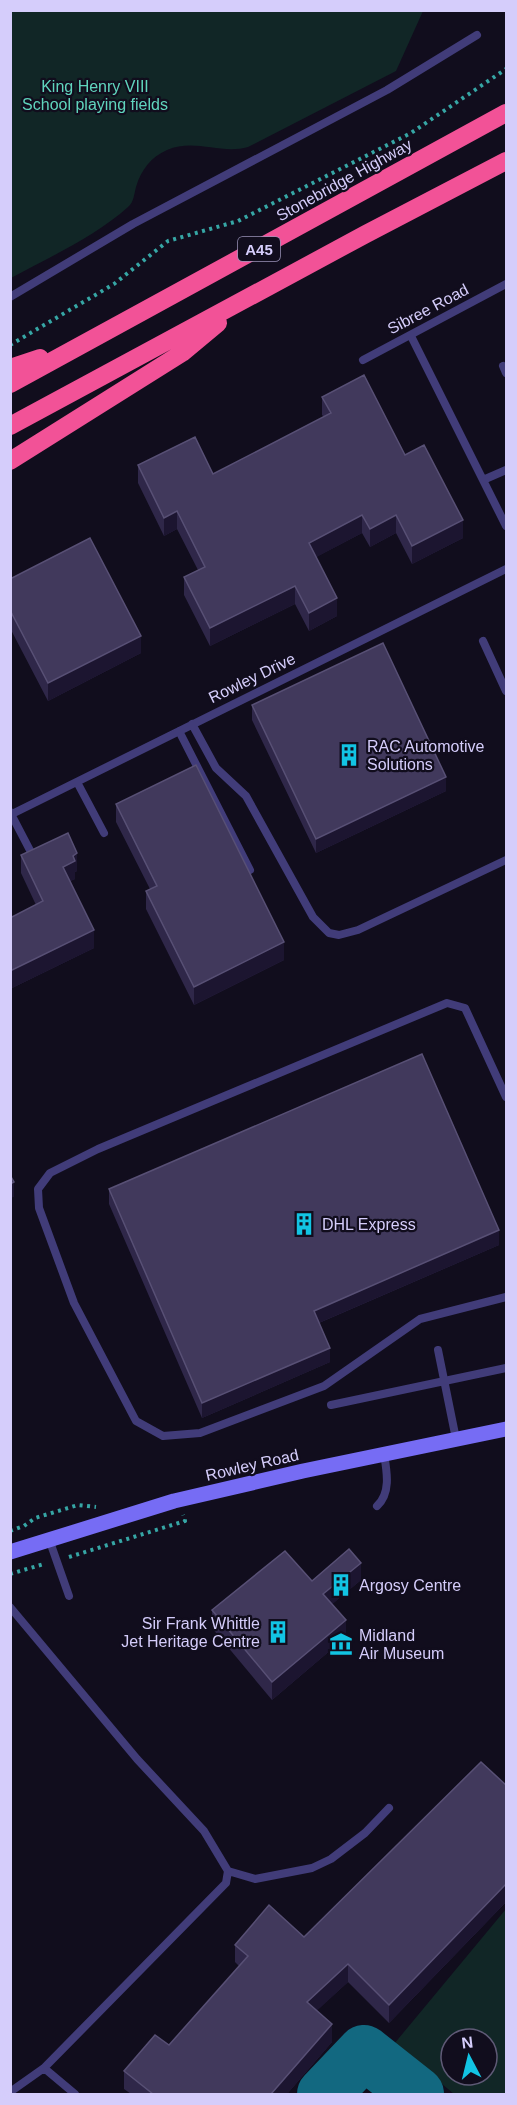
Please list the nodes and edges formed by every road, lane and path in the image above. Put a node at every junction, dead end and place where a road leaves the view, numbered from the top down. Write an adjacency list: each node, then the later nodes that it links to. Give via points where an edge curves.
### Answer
1 (477, 35): 6 (lane, via 387,90 133,224)
2 (507, 69): 10 (path, via 411,133 238,221 168,241 114,284)
3 (507, 114): 8 (highway, Stonebridge Highway / A45)
4 (507, 161): 7 (highway, A45)
5 (507, 284): 9 (lane, Sibree Road)
6 (10, 297)
7 (249, 297): 14 (highway, A45); 15 (highway, via 182,353)
8 (99, 335): 12 (highway); 13 (highway, Stonebridge Highway / A45)
9 (411, 336): 11 (lane, Sibree Road); 17 (lane)
10 (10, 345)
11 (363, 360)
12 (10, 368)
13 (10, 384)
14 (10, 426)
15 (10, 461)
16 (507, 470): 17 (lane)
17 (483, 480): 18 (lane)
18 (503, 512): 19 (lane)
19 (507, 525)
20 (507, 568): 23 (lane, Rowley Drive)
21 (483, 641): 22 (lane)
22 (507, 691)
23 (192, 724): 24 (lane, Rowley Drive); 29 (lane, via 216,768 246,796 313,917 329,933 339,935 357,930)
24 (179, 731): 25 (lane, Rowley Drive); 30 (lane)
25 (77, 782): 26 (lane, Rowley Drive); 27 (lane)
26 (11, 813): 28 (lane, Rowley Drive)
27 (104, 833)
28 (34, 858)
29 (507, 860)
30 (250, 870)
31 (507, 1097): 32 (lane, via 465,1008 447,1003 98,1149 51,1173 39,1189 39,1208 74,1303 136,1421 163,1436 200,1433 324,1386 420,1319)
32 (507, 1297)
33 (438, 1350): 35 (lane)
34 (507, 1368): 35 (lane)
35 (445, 1381): 36 (lane); 38 (lane)
36 (331, 1405)
37 (507, 1429): 38 (street, Rowley Road)
38 (456, 1439): 39 (street, Rowley Road)
39 (384, 1454): 40 (street, Rowley Road); 41 (lane, via 384,1499)
40 (178, 1500): 42 (street, Rowley Road); 44 (path, via 184,1521)
41 (377, 1506)
42 (49, 1539): 43 (street, Rowley Road); 44 (lane)
43 (10, 1552)
44 (58, 1560): 45 (path); 46 (lane)
45 (10, 1574)
46 (69, 1596)
47 (10, 1607): 49 (lane, via 137,1759 204,1831)
48 (389, 1808): 49 (lane, via 365,1833 312,1868 255,1880)
49 (228, 1871): 50 (lane, via 226,1883)
50 (44, 2068): 51 (lane); 52 (lane)
51 (10, 2092)
52 (75, 2094)

